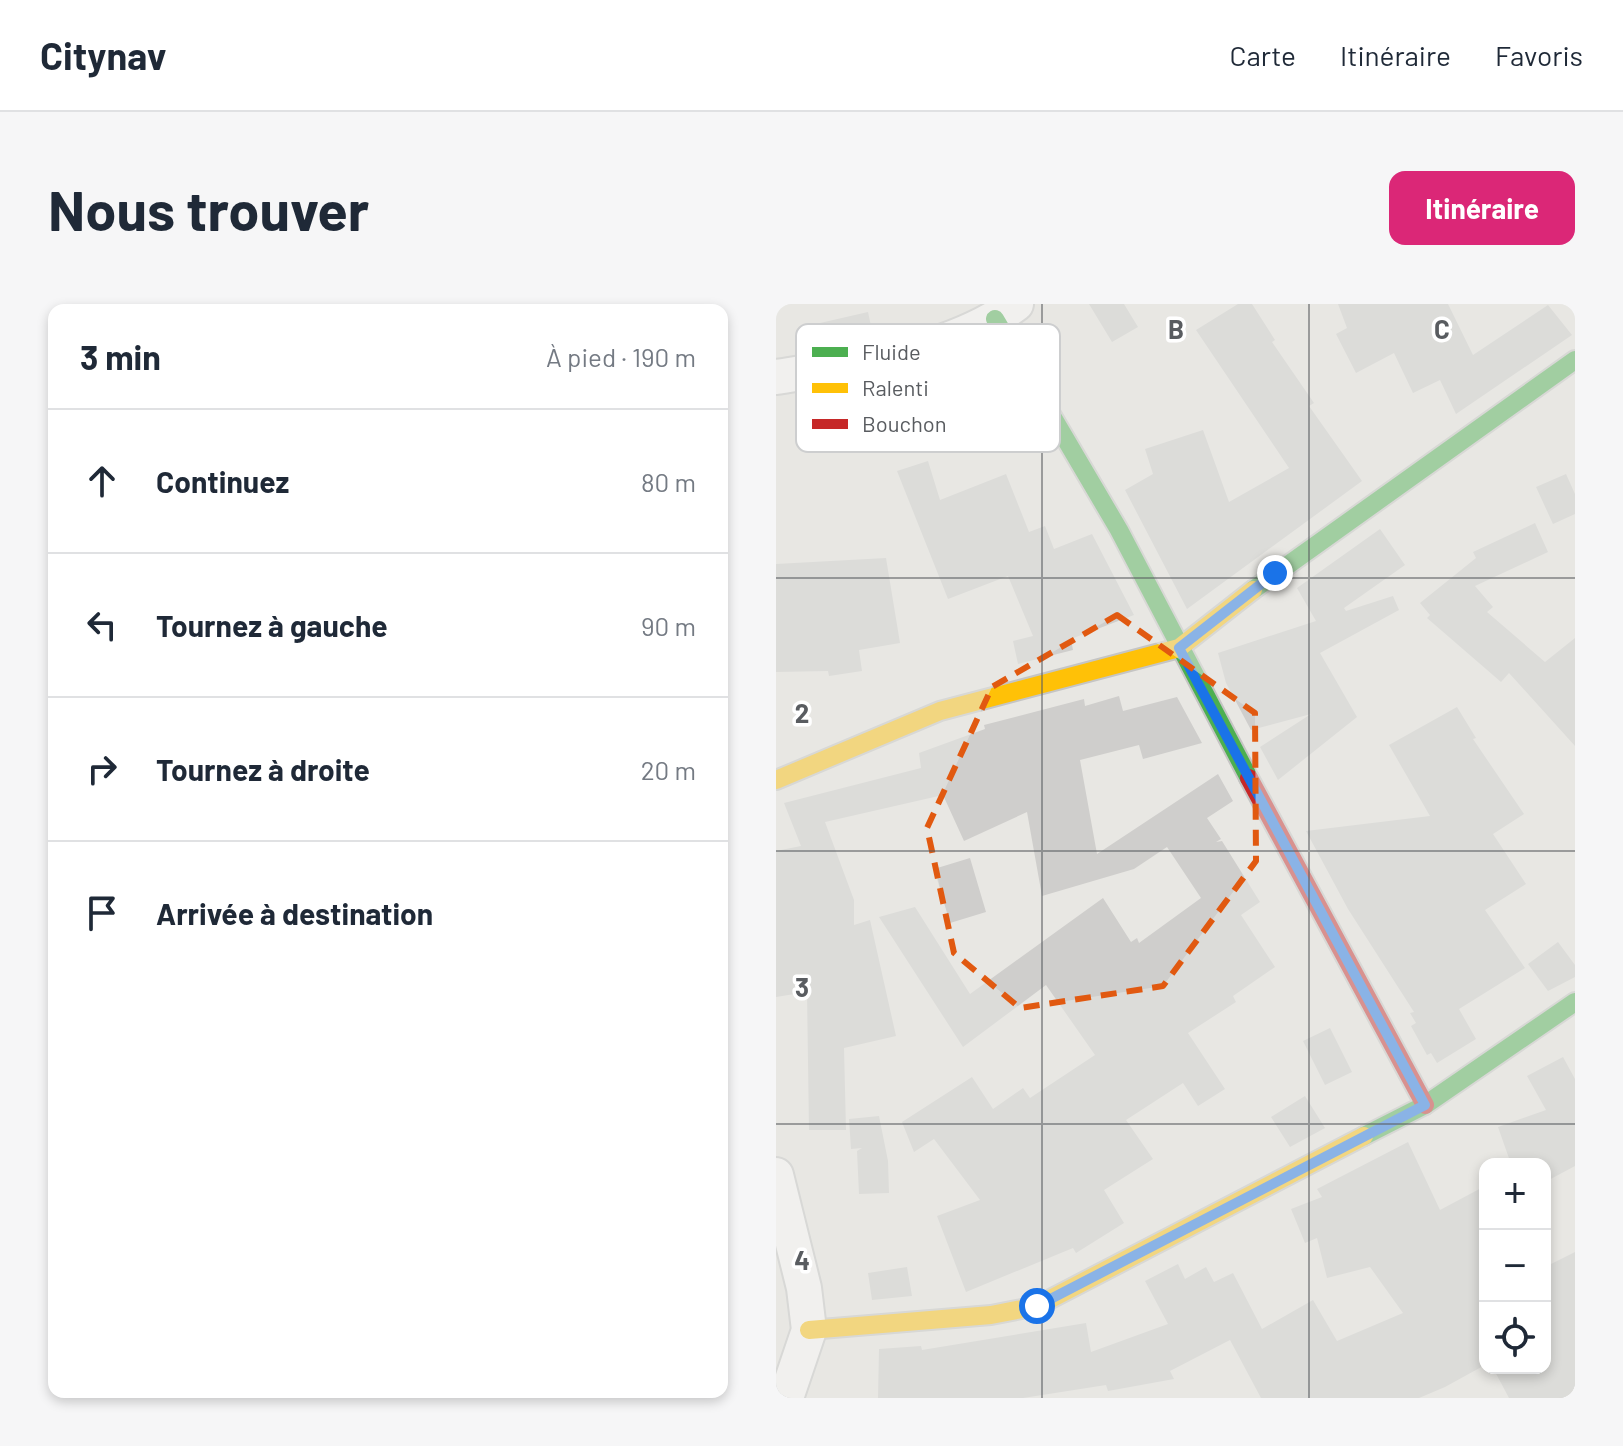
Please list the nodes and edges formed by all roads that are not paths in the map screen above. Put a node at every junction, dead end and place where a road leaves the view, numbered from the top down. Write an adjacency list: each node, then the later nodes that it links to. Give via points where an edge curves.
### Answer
1 (1006, 312): 2 (street)
2 (976, 324)
3 (1575, 360): 7 (street, via 1275,573)
4 (796, 374): 5 (street)
5 (776, 377)
6 (1060, 416): 7 (street)
7 (1179, 648): 8 (street, via 940,711); 10 (street)
8 (776, 780)
9 (1575, 1002): 10 (street)
10 (1425, 1105): 12 (street, via 1037,1306 991,1315)
11 (776, 1175): 12 (street)
12 (809, 1330): 13 (street)
13 (786, 1398)

